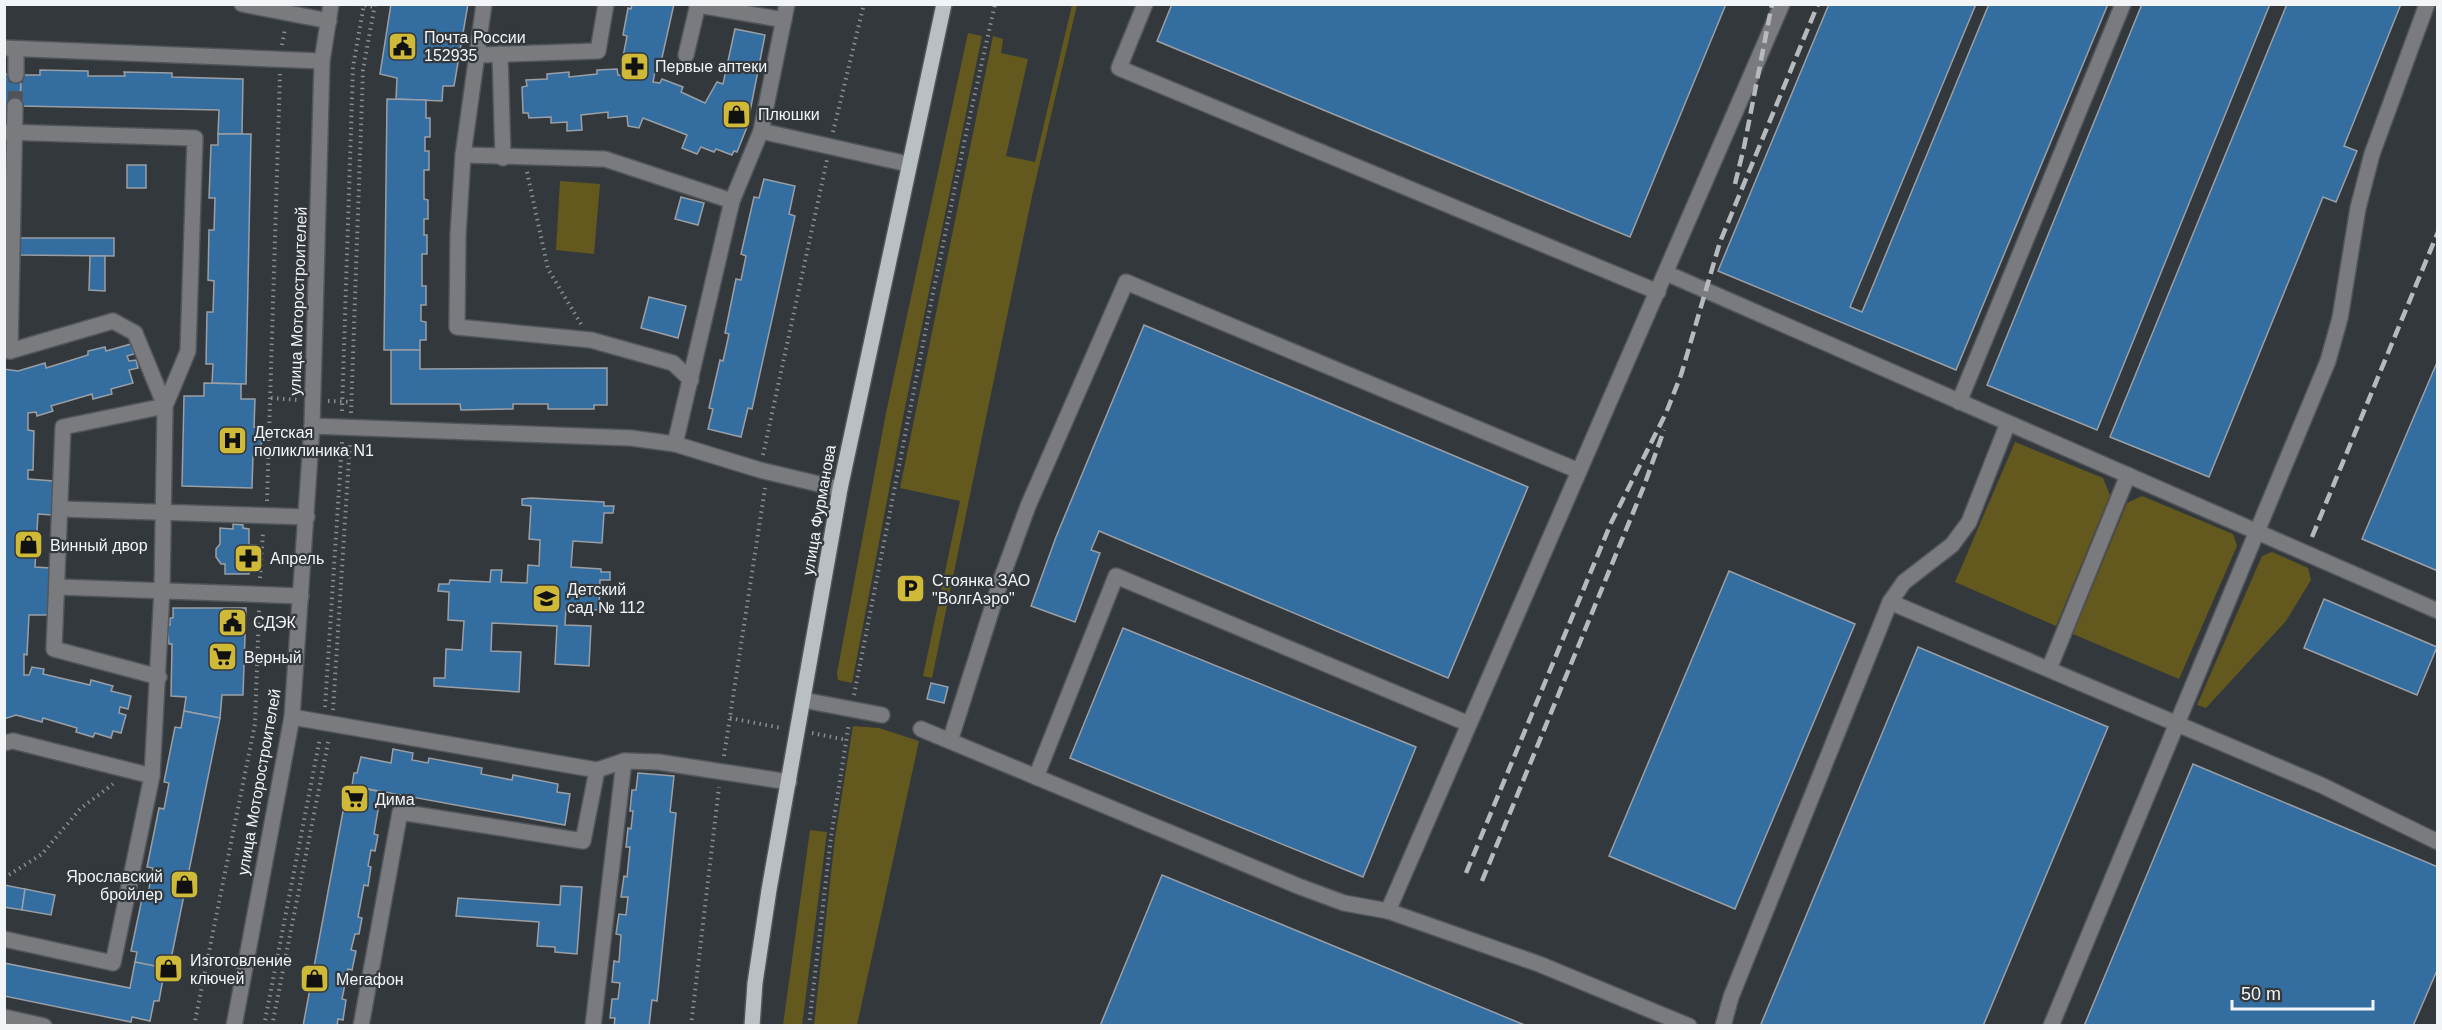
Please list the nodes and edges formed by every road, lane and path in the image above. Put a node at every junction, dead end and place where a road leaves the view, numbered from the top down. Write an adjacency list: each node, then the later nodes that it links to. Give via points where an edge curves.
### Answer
1 (242, 4): 16 (street)
2 (332, 4): 16 (street, улица Моторостроителей)
3 (484, 4): 19 (street)
4 (606, 4): 18 (street, via 598,51)
5 (864, 4): 26 (path)
6 (944, 4): 30 (main road, улица Фурманова)
7 (995, 4): 59 (path)
8 (1145, 4): 33 (street, via 1119,68)
9 (1782, 4): 32 (street)
10 (2123, 4): 37 (street)
11 (2427, 4): 50 (street, via 2372,154 2328,361)
12 (362, 5): 14 (path); 41 (path, via 353,67)
13 (698, 5): 15 (street); 20 (street)
14 (374, 6): 41 (path, via 363,70)
15 (786, 12): 24 (street)
16 (329, 21): 21 (street, улица Моторостроителей)
17 (10, 48): 21 (street); 22 (street)
18 (500, 54): 19 (street); 28 (street)
19 (477, 55): 27 (street)
20 (686, 55)
21 (322, 61): 40 (street, улица Моторостроителей)
22 (15, 75)
23 (15, 106): 25 (street)
24 (761, 131): 26 (street); 31 (street)
25 (9, 132): 35 (street); 38 (street, via 195,138 188,351)
26 (830, 146): 30 (street); 43 (path)
27 (463, 155): 28 (street); 34 (street, via 457,327)
28 (503, 158): 29 (street)
29 (525, 159): 31 (street, via 605,159); 34 (path, via 548,269)
30 (908, 164): 46 (main road, улица Фурманова)
31 (732, 201): 36 (street)
32 (1666, 273): 33 (street); 37 (street)
33 (1658, 292): 44 (street)
34 (591, 340): 36 (street, via 673,363)
35 (7, 350): 38 (street, via 113,321 135,333)
36 (691, 380): 42 (street)
37 (1959, 402): 39 (street)
38 (165, 406): 47 (street, via 63,427); 48 (street)
39 (2008, 423): 45 (street); 54 (street, via 1968,522 1952,545 1904,582)
40 (312, 426): 41 (street); 49 (street, улица Моторостроителей)
41 (346, 427): 42 (street, via 631,438); 62 (path); 62 (path)
42 (675, 444): 43 (street)
43 (760, 470): 46 (street); 71 (path, via 766,492)
44 (1580, 471): 64 (street); 66 (street, via 1126,282 1028,506)
45 (2128, 476): 50 (street); 56 (street)
46 (840, 489): 58 (main road, улица Фурманова)
47 (61, 509): 48 (street); 51 (street)
48 (165, 512): 49 (street); 52 (street)
49 (307, 517): 53 (street, улица Моторостроителей)
50 (2256, 532): 55 (street); 63 (street)
51 (58, 587): 52 (street); 57 (street, via 54,650)
52 (162, 590): 53 (street); 57 (street)
53 (301, 596): 61 (street, улица Моторостроителей)
54 (1890, 602): 56 (street); 90 (street, via 1731,997)
55 (2438, 611)
56 (2049, 669): 63 (street)
57 (159, 677): 72 (street)
58 (803, 700): 59 (street); 74 (main road, улица Фурманова)
59 (851, 710): 60 (street); 88 (path)
60 (882, 715)
61 (292, 717): 62 (street); 81 (street, улица Моторостроителей)
62 (328, 722): 69 (street); 82 (path); 83 (path)
63 (2175, 723): 75 (street, via 2321,785); 91 (street)
64 (1469, 724): 73 (street, via 1116,576); 77 (street)
65 (921, 729): 66 (street)
66 (950, 741): 73 (street)
67 (4, 743): 70 (street, via 13,741)
68 (624, 761): 69 (street); 71 (street); 85 (street)
69 (597, 770): 84 (street, via 583,841 400,812)
70 (130, 771): 72 (street); 76 (path, via 80,809 42,854)
71 (722, 771): 74 (street); 86 (path)
72 (152, 776): 78 (street, via 113,963)
73 (1036, 777): 77 (street, via 1344,903)
74 (789, 782): 87 (main road, улица Фурманова, via 769,890)
75 (2438, 842)
76 (4, 878)
77 (1388, 911): 89 (street, via 1539,964)
78 (4, 939)
79 (4, 1017): 80 (street)
80 (44, 1026)
81 (234, 1026)
82 (264, 1026)
83 (272, 1026)
84 (361, 1026)
85 (593, 1026)
86 (692, 1026)
87 (752, 1026)
88 (808, 1026)
89 (1689, 1026)
90 (1723, 1026)
91 (2051, 1026)

